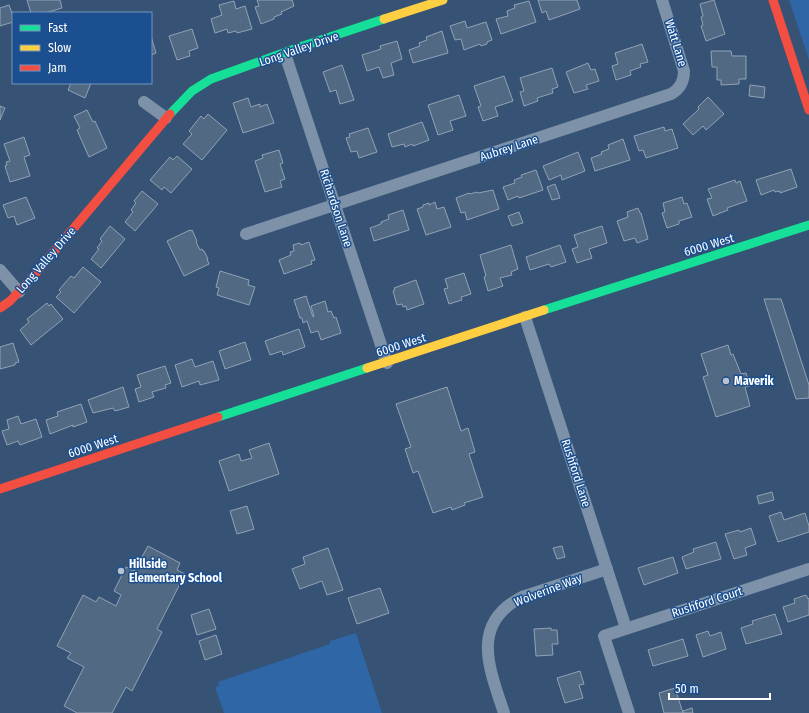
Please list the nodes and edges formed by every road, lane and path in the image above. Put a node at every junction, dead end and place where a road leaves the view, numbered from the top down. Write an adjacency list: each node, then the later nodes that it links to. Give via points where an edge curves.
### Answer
1 (443, 0): 4 (street, Long Valley Drive)
2 (662, 0): 5 (street, Watt Lane, via 684,71)
3 (773, 0): 7 (street)
4 (285, 54): 8 (street, Long Valley Drive, via 203,84); 9 (street, Richardson Lane)
5 (681, 86): 9 (street, Aubrey Lane, via 667,96)
6 (144, 102): 8 (street)
7 (809, 110)
8 (166, 118): 13 (street, Long Valley Drive)
9 (335, 205): 11 (street, Aubrey Lane); 16 (street, Richardson Lane)
10 (809, 225): 15 (street, 6000 West)
11 (246, 234)
12 (0, 270): 13 (street)
13 (19, 292): 14 (street, Long Valley Drive)
14 (0, 308)
15 (525, 317): 16 (street, 6000 West); 19 (street, Rushford Lane)
16 (387, 363): 17 (street, 6000 West)
17 (0, 490)
18 (809, 568): 20 (street, Rushford Court)
19 (607, 569): 20 (street, Rushford Lane); 21 (street, Wolverine Way, via 522,597 498,616 490,631 487,654)
20 (626, 628): 22 (street, Rushford Court, via 604,636)
21 (504, 713)
22 (629, 713)

